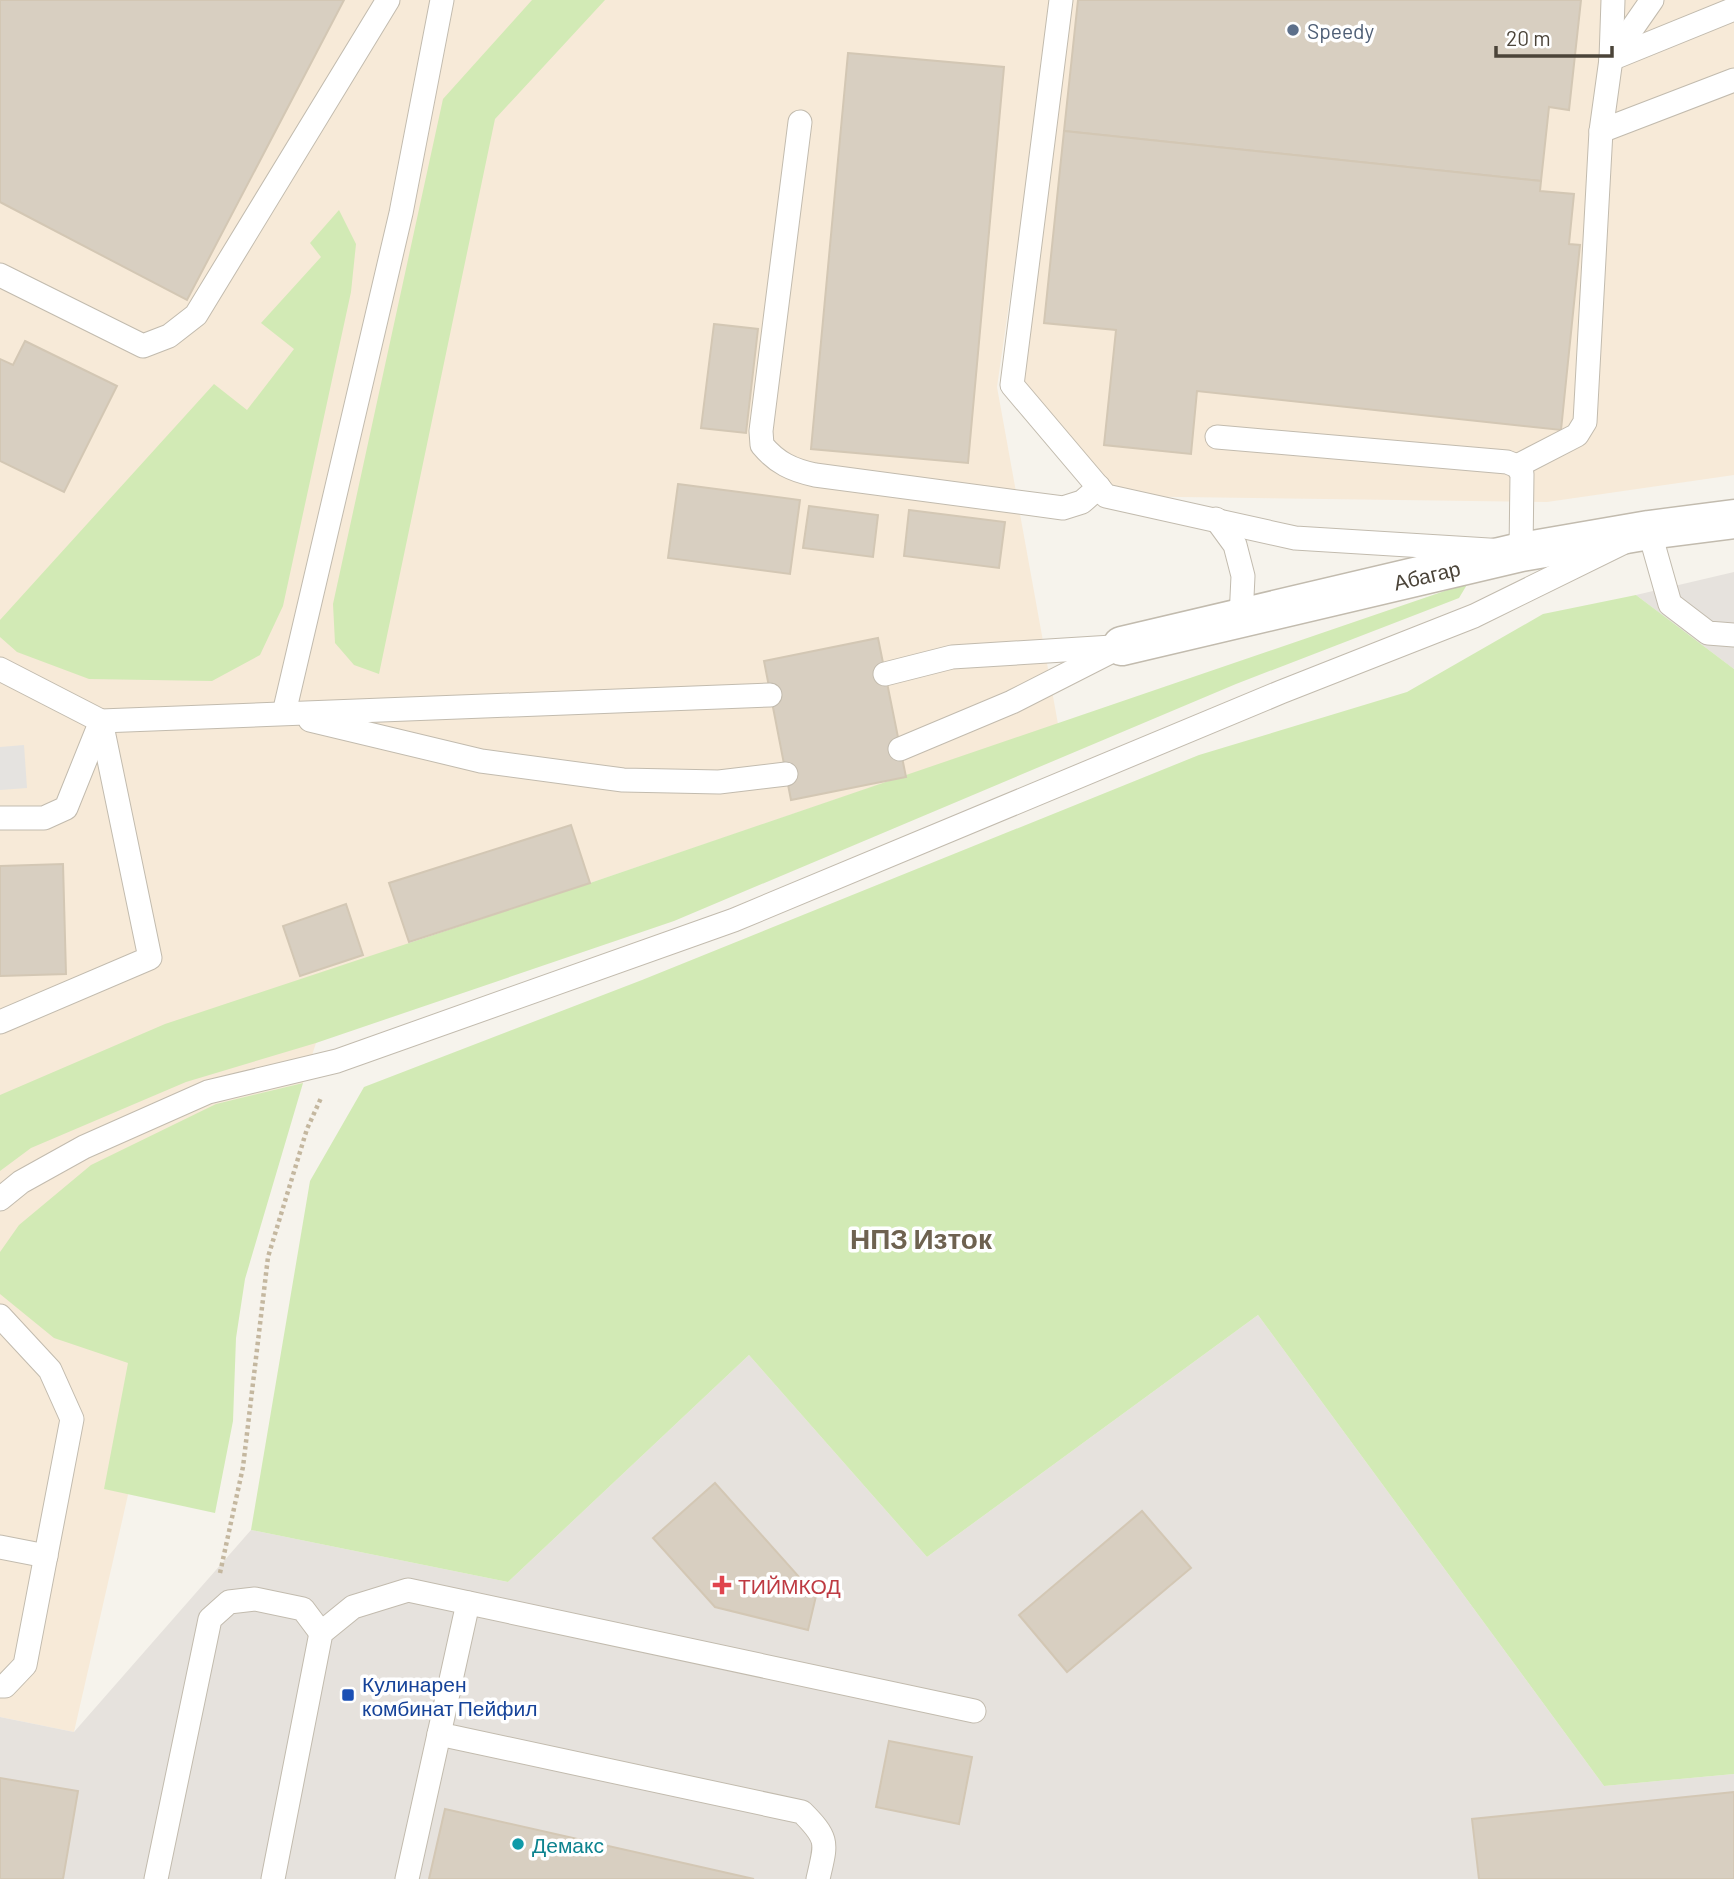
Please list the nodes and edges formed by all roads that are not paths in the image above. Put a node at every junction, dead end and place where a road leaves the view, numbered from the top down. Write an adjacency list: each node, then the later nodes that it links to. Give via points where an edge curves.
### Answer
1 (388, 0): 11 (lane, via 196,314 169,336 143,346)
2 (442, 0): 25 (lane, via 401,213)
3 (1062, 0): 14 (lane, via 1012,385)
4 (1613, 0): 7 (lane)
5 (1652, 0): 7 (lane)
6 (1734, 9): 7 (lane)
7 (1611, 59): 10 (lane)
8 (1734, 80): 10 (lane)
9 (800, 122): 14 (lane, via 761,431 766,451 794,470 815,475 1063,508 1082,502)
10 (1601, 131): 13 (lane, via 1585,422 1577,435)
11 (0, 275)
12 (1217, 437): 13 (lane)
13 (1517, 466): 18 (lane, via 1522,474)
14 (1099, 487): 15 (lane, via 1106,496)
15 (1216, 519): 18 (lane, via 1295,538); 19 (lane, via 1238,555 1243,576)
16 (1734, 519): 17 (street, Абагар)
17 (1649, 530): 18 (street, Абагар); 20 (lane, via 1670,604 1708,633); 31 (lane, via 1474,616 734,920 337,1062 208,1092 84,1147)
18 (1521, 552): 19 (street, Абагар)
19 (1241, 618): 21 (street, Абагар)
20 (1734, 635)
21 (1122, 646): 23 (lane, via 952,657); 27 (lane, via 1012,702)
22 (0, 670): 26 (lane)
23 (885, 674)
24 (770, 695): 25 (lane)
25 (284, 713): 26 (lane); 28 (lane, via 481,761 622,780 719,782)
26 (101, 722): 29 (lane, via 66,808 44,818); 30 (lane, via 150,958)
27 (900, 749)
28 (786, 774)
29 (0, 818)
30 (0, 1022)
31 (0, 1199)
32 (0, 1316): 34 (lane, via 50,1370 72,1419)
33 (0, 1547): 34 (lane)
34 (46, 1556): 37 (lane, via 25,1665)
35 (468, 1603): 36 (lane, via 408,1590 353,1607); 38 (lane); 39 (lane)
36 (321, 1633): 40 (lane, via 303,1609 255,1599 229,1602 210,1619); 41 (lane)
37 (0, 1686)
38 (974, 1710)
39 (439, 1734): 42 (lane); 43 (lane, via 802,1812 825,1845)
40 (156, 1879)
41 (273, 1879)
42 (407, 1879)
43 (818, 1879)

